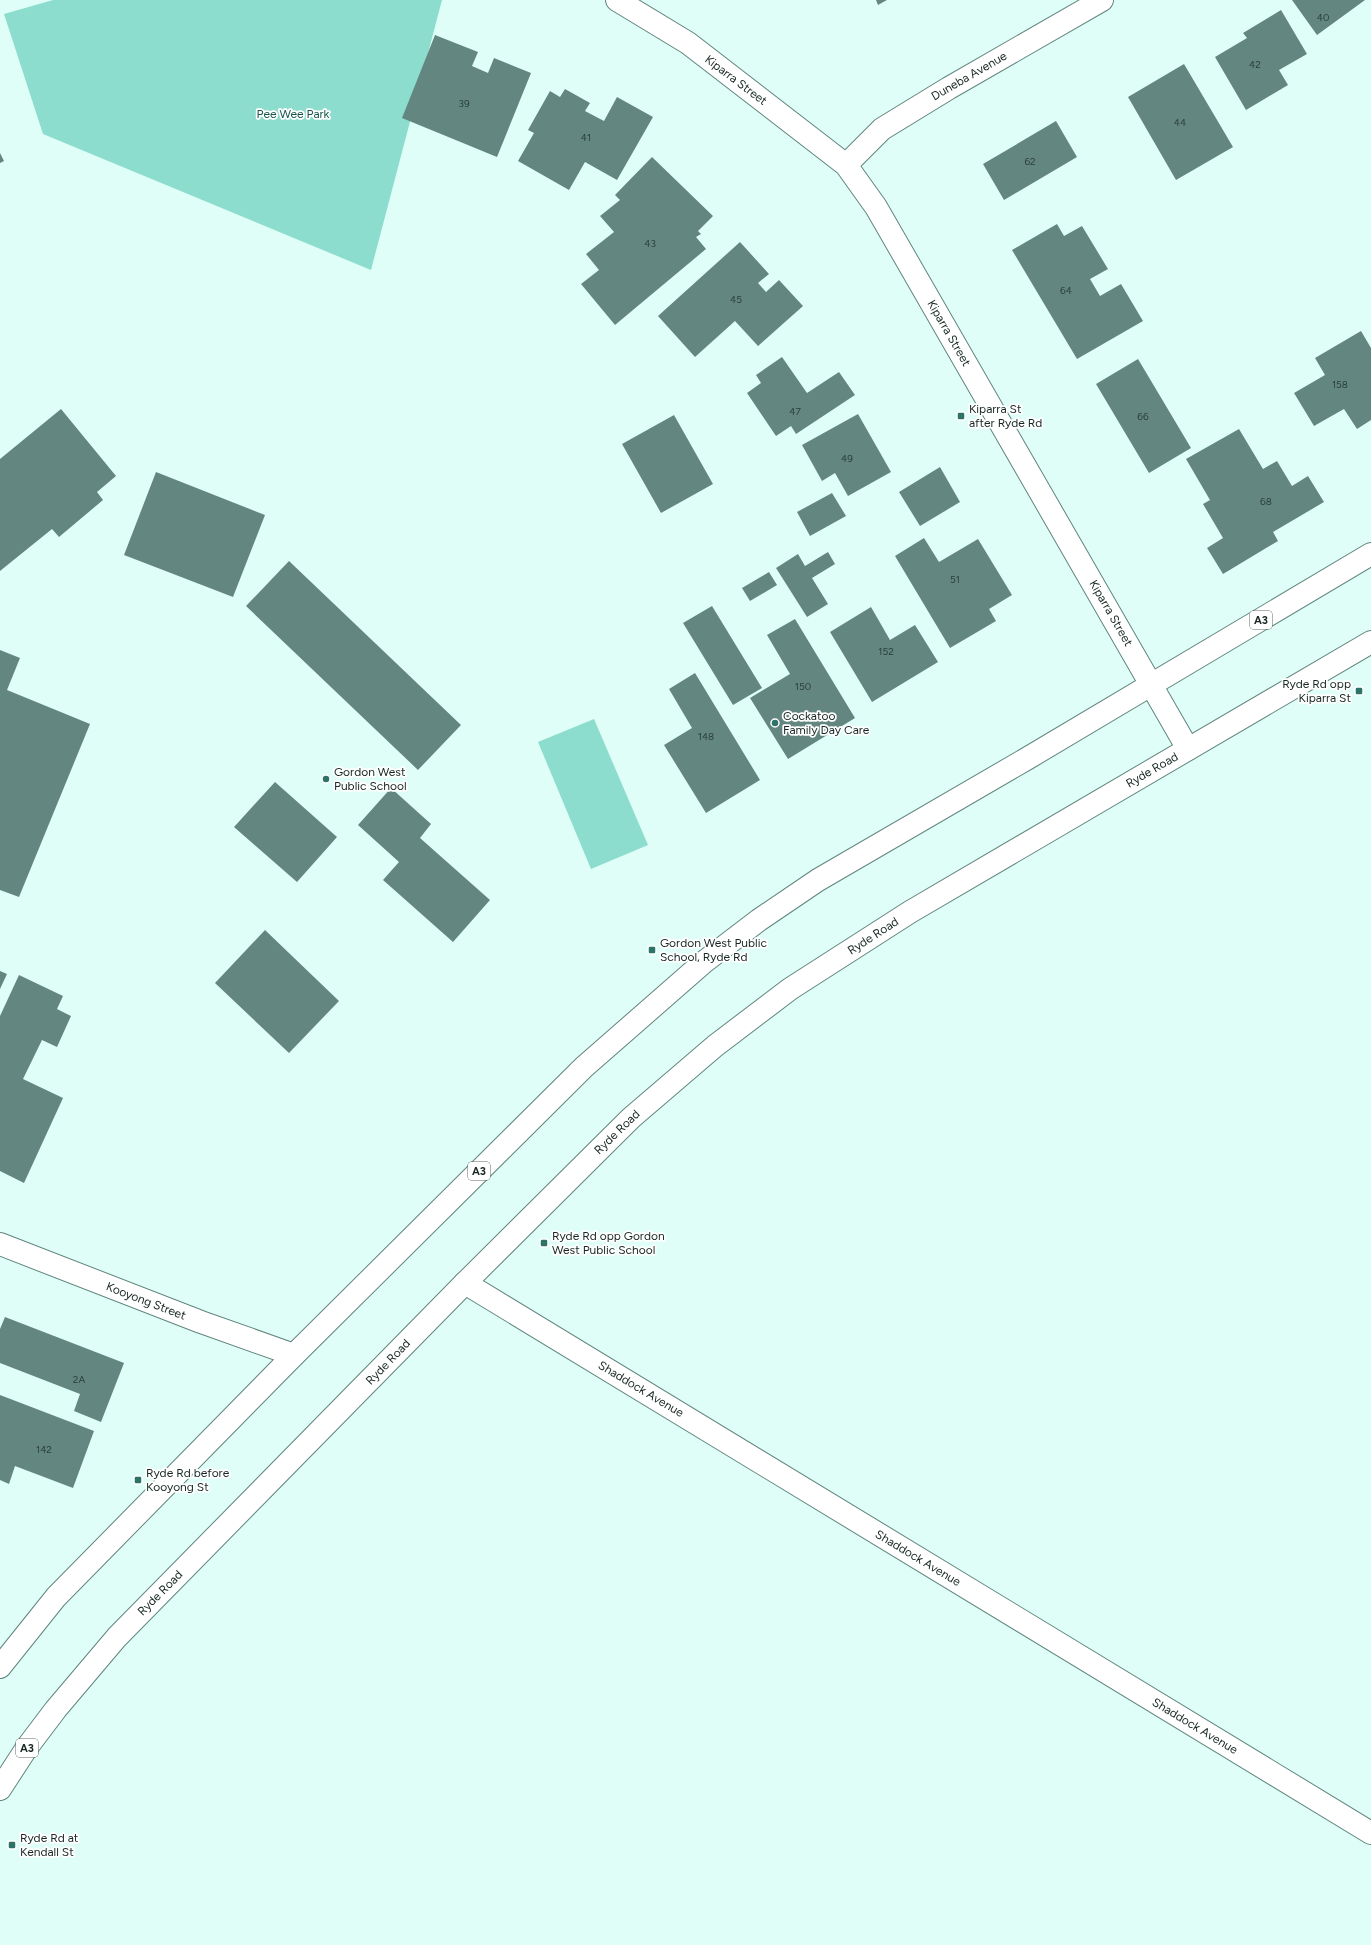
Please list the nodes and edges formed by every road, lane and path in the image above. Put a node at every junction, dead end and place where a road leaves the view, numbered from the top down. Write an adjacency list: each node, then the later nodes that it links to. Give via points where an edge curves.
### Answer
1 (617, 0): 3 (main road, Kiparra Street, via 688,44)
2 (1102, 0): 3 (main road, Duneba Avenue, via 882,129)
3 (846, 165): 6 (main road, Kiparra Street, via 876,207)
4 (1371, 554): 6 (main road, A3)
5 (1371, 642): 7 (main road, Ryde Road / A3)
6 (1152, 686): 7 (main road, Kiparra Street); 10 (main road, A3, via 818,880 704,962 584,1067)
7 (1188, 749): 9 (main road, Ryde Road / A3, via 910,912 790,989 715,1046 636,1113)
8 (0, 1244): 10 (main road, Kooyong Street)
9 (465, 1283): 12 (main road, Ryde Road / A3, via 117,1637 56,1709); 13 (main road, Shaddock Avenue)
10 (294, 1355): 11 (main road, A3, via 56,1598)
11 (0, 1667)
12 (0, 1789)
13 (1371, 1833)

